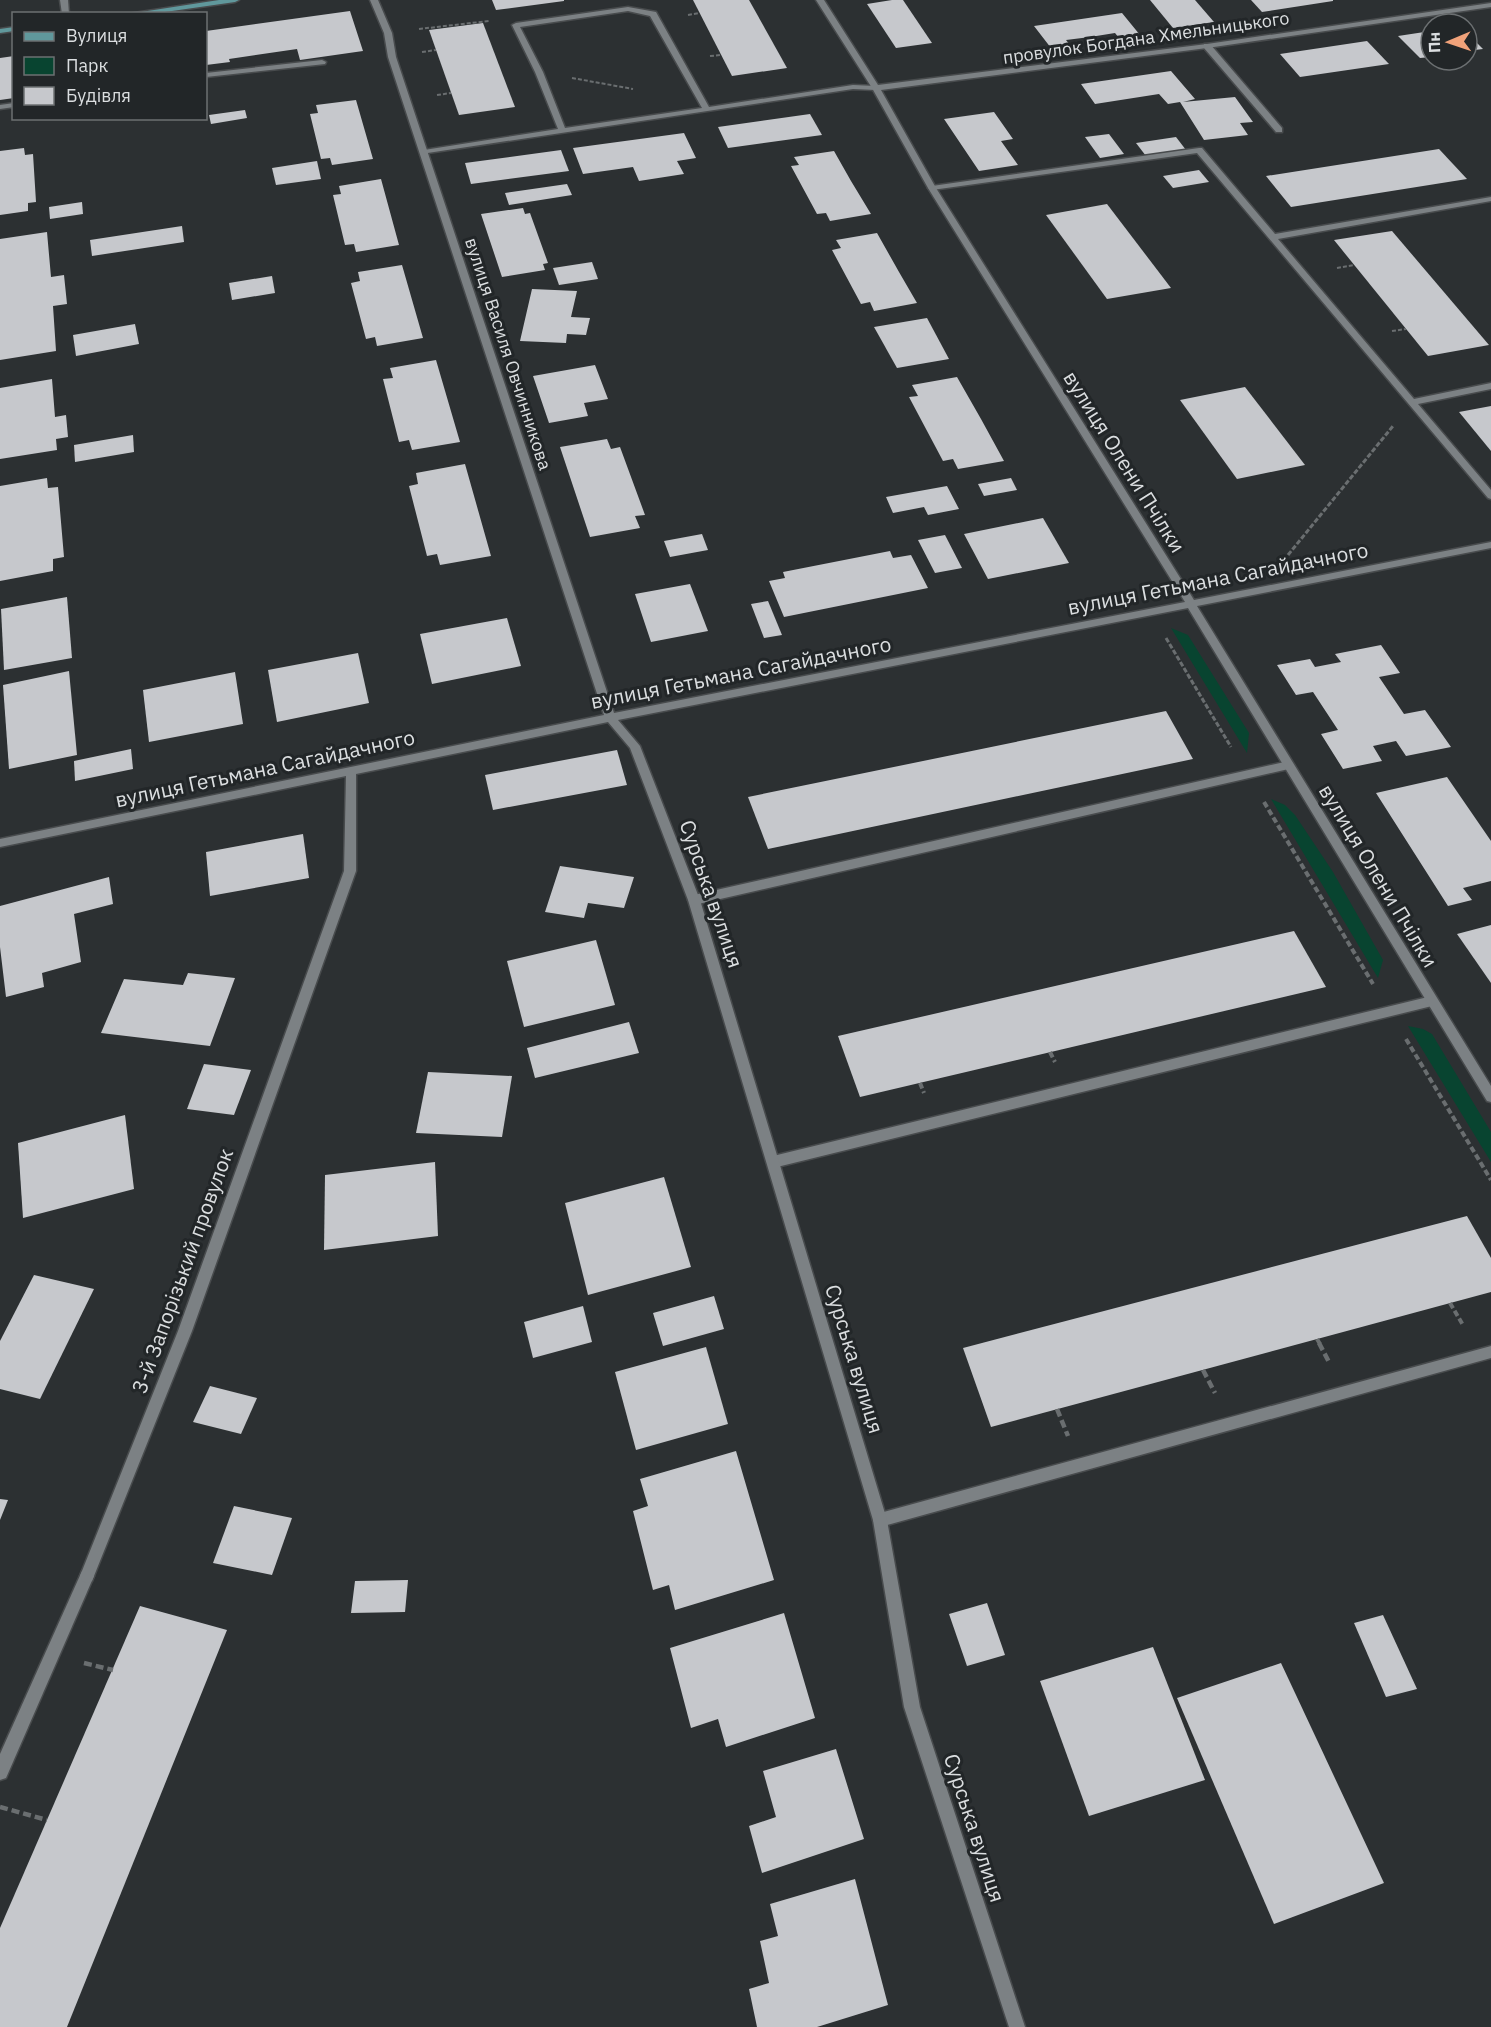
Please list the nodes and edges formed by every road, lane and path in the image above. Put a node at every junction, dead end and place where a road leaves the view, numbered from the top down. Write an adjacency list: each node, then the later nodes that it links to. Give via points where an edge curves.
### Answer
1 (235, 0): 5 (street)
2 (374, 0): 7 (street, вулиця Василя Овчинникова)
3 (819, 0): 12 (street, вулиця Олени Пчілки)
4 (1491, 5): 8 (street, провулок Богдана Хмельницького)
5 (163, 11)
6 (516, 25): 7 (path, via 483,20); 10 (street); 14 (street, via 628,9 653,14)
7 (387, 33): 17 (street, вулиця Василя Овчинникова)
8 (1207, 46): 12 (street, провулок Богдана Хмельницького); 16 (street)
9 (322, 62): 11 (street)
10 (539, 72): 13 (path); 15 (street)
11 (207, 75)
12 (876, 88): 14 (street, провулок Богдана Хмельницького, via 854,87); 18 (street, вулиця Олени Пчілки)
13 (642, 91)
14 (706, 108): 15 (street, провулок Богдана Хмельницького)
15 (562, 130): 17 (street, провулок Богдана Хмельницького)
16 (1280, 130)
17 (424, 152): 28 (street, вулиця Василя Овчинникова)
18 (932, 188): 20 (street, via 1199,150); 26 (street, вулиця Олени Пчілки)
19 (1491, 199): 20 (street)
20 (1274, 237): 22 (street)
21 (1491, 386): 22 (street)
22 (1412, 402): 23 (street); 25 (path)
23 (1491, 496)
24 (1491, 545): 25 (street, вулиця Гетьмана Сагайдачного)
25 (1259, 591): 26 (street, вулиця Гетьмана Сагайдачного)
26 (1191, 604): 27 (street, вулиця Гетьмана Сагайдачного); 29 (street, вулиця Олени Пчілки)
27 (1150, 612): 28 (street, вулиця Гетьмана Сагайдачного); 31 (path)
28 (610, 718): 30 (street, вулиця Гетьмана Сагайдачного); 33 (street, Сурська вулиця, via 635,746)
29 (1289, 765): 31 (street); 34 (street, вулиця Олени Пчілки)
30 (351, 771): 32 (street, вулиця Гетьмана Сагайдачного); 41 (street, 3-й Запорізький провулок, via 350,871 185,1331 87,1575)
31 (1247, 775): 33 (street); 35 (path)
32 (0, 843)
33 (694, 900): 37 (street, Сурська вулиця)
34 (1432, 1000): 35 (street); 36 (street, вулиця Олени Пчілки)
35 (1389, 1011): 37 (street); 38 (path)
36 (1491, 1097)
37 (774, 1162): 40 (street, Сурська вулиця)
38 (1491, 1180)
39 (1491, 1352): 40 (street)
40 (880, 1520): 44 (street, Сурська вулиця, via 912,1707)
41 (0, 1772)
42 (0, 1807): 43 (path)
43 (47, 1820)
44 (1017, 2027)

